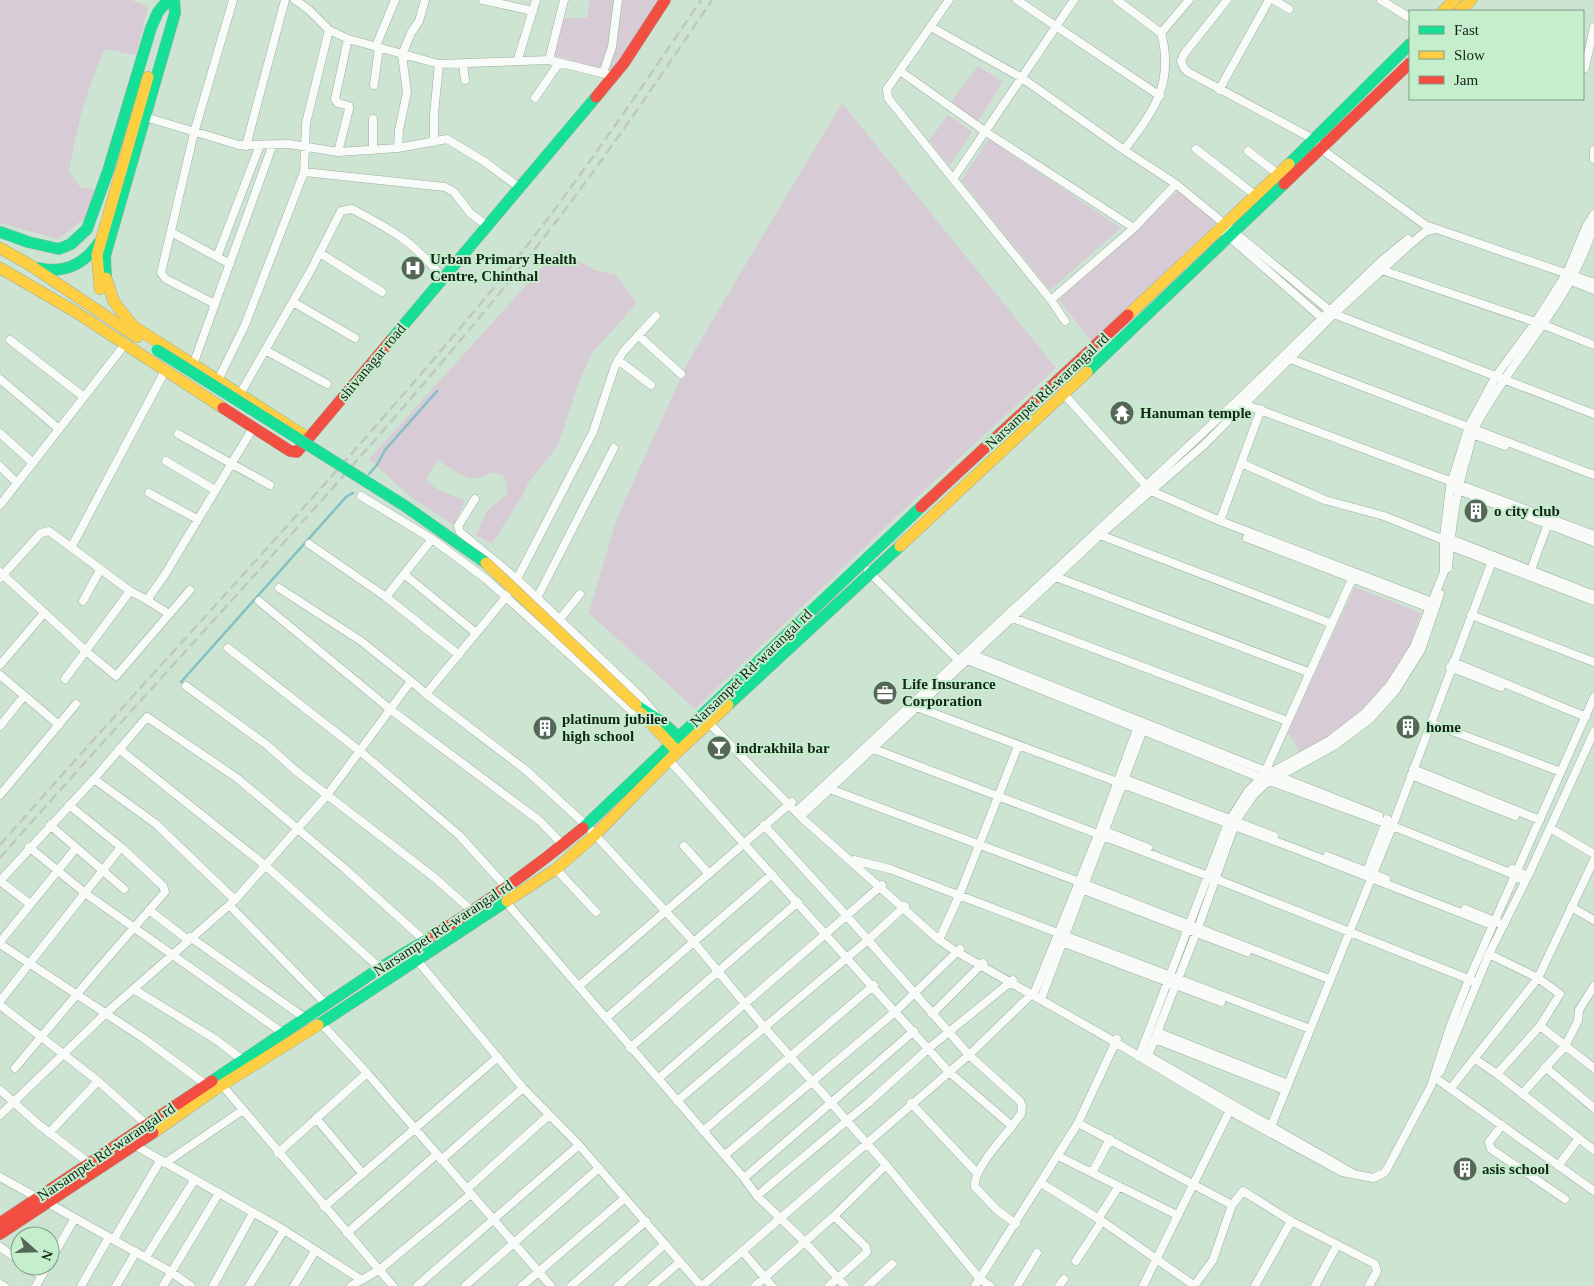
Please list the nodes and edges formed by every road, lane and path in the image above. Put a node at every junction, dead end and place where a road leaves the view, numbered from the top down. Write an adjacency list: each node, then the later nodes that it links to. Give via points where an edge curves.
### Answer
1 (171, 0): 52 (main road, via 175,13); 82 (main road, via 153,23 87,229 71,244 59,249); 85 (main road)
2 (233, 0): 55 (street)
3 (285, 0): 60 (street)
4 (295, 0): 31 (street)
5 (395, 0): 35 (street)
6 (425, 0): 36 (street)
7 (483, 0): 26 (street)
8 (536, 0): 26 (street)
9 (564, 0): 38 (street)
10 (618, 0): 45 (street)
11 (665, 0): 45 (main road, shivanagar road)
12 (948, 0): 29 (street)
13 (1017, 0): 28 (street)
14 (1074, 0): 28 (street)
15 (1117, 0): 32 (street)
16 (1190, 0): 32 (street)
17 (1226, 0): 49 (street, via 1181,61 1188,72)
18 (1269, 0): 49 (street)
19 (1274, 0): 23 (street)
20 (1381, 0): 27 (street)
21 (1454, 0): 24 (main road)
22 (1471, 0): 25 (main road)
23 (1289, 9)
24 (1444, 10)
25 (1461, 10)
26 (533, 11): 37 (street)
27 (1409, 17)
28 (1057, 26): 46 (street); 50 (street)
29 (931, 27): 44 (street); 46 (street)
30 (1594, 27): 43 (street)
31 (329, 30): 33 (street); 61 (street, via 306,123 304,136)
32 (1161, 33): 50 (street, via 1166,73)
33 (348, 39): 35 (street); 68 (street, via 335,99 350,109)
34 (1409, 45): 58 (main road, Narsampet Rd-warangal rd)
35 (378, 46): 36 (street); 48 (street)
36 (402, 54): 40 (street); 62 (street, via 407,92 398,130)
37 (518, 59): 38 (street); 41 (street)
38 (549, 60): 39 (street)
39 (559, 62): 45 (street); 51 (street)
40 (439, 64): 41 (street); 56 (street)
41 (463, 64): 47 (street)
42 (1409, 64): 58 (main road, Narsampet Rd-warangal rd)
43 (1585, 68)
44 (900, 71): 54 (street); 72 (street, via 887,89 888,98)
45 (609, 74): 74 (main road, shivanagar road)
46 (1022, 78): 54 (street); 65 (street)
47 (465, 80)
48 (374, 85)
49 (1219, 90): 58 (street)
50 (1160, 96): 65 (street)
51 (535, 98)
52 (145, 117): 55 (street); 117 (main road, via 105,256 106,281 114,305 133,326)
53 (373, 119): 64 (street)
54 (986, 132): 72 (street); 79 (street)
55 (194, 133): 60 (street); 83 (street)
56 (434, 142): 62 (street); 74 (street, via 454,141)
57 (274, 144): 59 (street); 61 (street); 89 (street)
58 (1318, 144): 71 (main road, Narsampet Rd-warangal rd); 80 (street); 84 (main road, Narsampet Rd-warangal rd)
59 (260, 145): 60 (street); 88 (street)
60 (246, 146)
61 (307, 148): 68 (street); 70 (street)
62 (398, 148): 64 (street)
63 (1196, 149): 75 (street)
64 (373, 150): 68 (street)
65 (1124, 150): 73 (street)
66 (1594, 150): 69 (street)
67 (1248, 151): 71 (street)
68 (338, 152)
69 (1594, 159)
70 (304, 172): 77 (street, via 445,188 454,192 470,213); 122 (street, via 245,325)
71 (1278, 174): 75 (main road, Narsampet Rd-warangal rd)
72 (953, 179): 98 (street)
73 (1176, 184): 78 (street); 79 (street)
74 (520, 188): 77 (main road, shivanagar road)
75 (1255, 195): 78 (main road, Narsampet Rd-warangal rd)
76 (1594, 214): 93 (street)
77 (486, 225): 94 (main road, shivanagar road)
78 (1222, 225): 84 (street); 168 (main road, Narsampet Rd-warangal rd)
79 (1134, 228): 98 (street)
80 (1425, 228): 92 (street); 93 (street); 101 (street, via 1379,263)
81 (1594, 228): 93 (street)
82 (0, 232)
83 (171, 232): 88 (street); 100 (street, via 161,268 162,277)
84 (1233, 234): 101 (street); 103 (street); 126 (main road, Narsampet Rd-warangal rd)
85 (101, 238): 90 (main road, via 94,251 72,267 44,270); 107 (main road, via 97,271 100,288 106,304)
86 (0, 248): 90 (main road)
87 (320, 252): 94 (street, via 341,211 352,209 411,243); 97 (street); 99 (street)
88 (217, 257): 89 (street)
89 (230, 264): 100 (street)
90 (30, 265): 107 (main road)
91 (0, 268): 111 (main road, shivanagar road)
92 (1382, 270): 101 (street); 105 (street)
93 (1568, 277): 95 (street); 96 (street); 105 (street); 106 (street)
94 (443, 278): 138 (main road, shivanagar road)
95 (1594, 283)
96 (1594, 290)
97 (382, 292)
98 (1051, 300): 104 (street)
99 (293, 302): 109 (street); 113 (street)
100 (215, 304): 117 (street)
101 (1332, 312): 103 (street); 115 (street); 120 (street)
102 (656, 316): 108 (street)
103 (1322, 318): 148 (street)
104 (1065, 321)
105 (1533, 325): 106 (street); 120 (street)
106 (1542, 328): 112 (street); 114 (street); 123 (street)
107 (126, 330): 222 (main road, bridge, via 468,549 496,570)
108 (638, 335): 116 (street); 119 (street)
109 (355, 338)
110 (10, 340): 128 (street)
111 (126, 343): 118 (main road, shivanagar road); 128 (street)
112 (1594, 345)
113 (266, 350): 124 (street); 127 (street)
114 (1594, 351)
115 (1288, 358): 129 (street); 135 (street)
116 (618, 360): 125 (street); 175 (street, via 593,432)
117 (193, 365): 122 (main road)
118 (166, 369): 133 (main road, shivanagar road); 166 (street)
119 (681, 374)
120 (1495, 378): 123 (street); 135 (street)
121 (0, 379): 134 (street)
122 (218, 380): 127 (main road)
123 (1504, 381): 131 (street); 132 (street); 135 (street)
124 (327, 384)
125 (651, 385)
126 (1063, 393): 148 (street); 171 (main road, Narsampet Rd-warangal rd)
127 (240, 394): 138 (main road)
128 (84, 396): 134 (street)
129 (1244, 404): 130 (street); 153 (street, via 1204,445)
130 (1261, 409): 142 (street); 150 (street)
131 (1594, 414)
132 (1594, 419)
133 (253, 428): 138 (main road, shivanagar road, via 294,452); 143 (street)
134 (59, 429): 141 (street)
135 (1471, 430): 145 (street); 146 (street); 150 (street)
136 (0, 433): 141 (street)
137 (178, 434): 143 (street)
138 (308, 438)
139 (614, 448): 184 (street)
140 (166, 461): 151 (street)
141 (33, 463): 147 (street)
142 (1241, 463): 159 (street); 163 (street, via 1325,500 1384,516)
143 (232, 465): 149 (street); 151 (street)
144 (0, 466): 147 (street)
145 (1594, 475)
146 (1594, 479)
147 (18, 483): 156 (street)
148 (1147, 483): 153 (street); 201 (street)
149 (270, 485)
150 (1454, 485): 158 (street); 163 (street)
151 (215, 490): 157 (street)
152 (149, 493): 157 (street)
153 (1149, 493): 159 (street); 160 (street); 176 (street, via 1217,526)
154 (361, 496): 162 (street)
155 (475, 499): 175 (street, via 458,529)
156 (0, 505)
157 (197, 520): 185 (street)
158 (1549, 520): 161 (street); 164 (street); 170 (street)
159 (1220, 522): 189 (street)
160 (1100, 535): 174 (street); 195 (street)
161 (1594, 535)
162 (432, 539): 172 (street); 183 (street)
163 (1447, 541): 167 (street); 189 (street, via 1444,572); 233 (street, via 1448,570 1421,650 1396,690 1370,719 1334,746)
164 (1594, 542)
165 (309, 544): 182 (street)
166 (72, 546): 169 (street); 173 (street, via 54,532 41,533)
167 (1493, 559): 170 (street); 188 (street); 190 (street)
168 (860, 565): 171 (street); 226 (main road, Narsampet Rd-warangal rd)
169 (100, 570): 178 (street); 186 (street)
170 (1531, 570): 181 (street)
171 (870, 573): 201 (street); 219 (main road, Narsampet Rd-warangal rd)
172 (404, 574): 182 (street); 196 (street)
173 (1, 575): 191 (street)
174 (1056, 577): 193 (street); 205 (street)
175 (517, 579): 183 (street); 184 (street)
176 (1352, 579): 189 (street); 195 (street)
177 (279, 588): 208 (street, via 362,641)
178 (130, 590): 185 (street); 198 (street)
179 (190, 590): 192 (street)
180 (580, 594): 194 (street)
181 (1594, 595)
182 (386, 597): 199 (street)
183 (506, 597): 196 (street); 222 (street, via 628,709)
184 (537, 598): 194 (street)
185 (147, 600): 192 (street)
186 (83, 601)
187 (259, 601): 215 (street)
188 (1594, 601)
189 (1431, 605): 232 (street, via 1414,647 1390,685 1365,713 1330,740)
190 (1472, 612): 200 (street); 202 (street); 204 (street)
191 (44, 614): 198 (street); 203 (street)
192 (169, 614): 198 (street, via 116,676)
193 (1013, 618): 201 (street); 217 (street)
194 (560, 619): 222 (street, via 642,698)
195 (1330, 623): 205 (street)
196 (476, 633): 199 (street)
197 (228, 648): 229 (street)
198 (86, 651): 207 (street)
199 (459, 655): 210 (street)
200 (1594, 657)
201 (965, 658): 214 (street); 223 (street)
202 (1594, 662)
203 (0, 665)
204 (1451, 665): 216 (street); 218 (street)
205 (1308, 672): 217 (street)
206 (0, 675): 211 (street)
207 (65, 679)
208 (411, 681): 210 (street); 215 (street)
209 (186, 686): 238 (street)
210 (426, 694): 251 (street, via 527,771)
211 (24, 696): 220 (street); 221 (street)
212 (1594, 696): 216 (street)
213 (76, 704): 220 (street)
214 (915, 706): 225 (street); 227 (street)
215 (391, 710): 229 (street); 254 (street, via 540,821)
216 (1585, 718): 230 (street)
217 (1287, 721): 232 (street)
218 (1432, 721): 230 (street); 231 (street)
219 (711, 722): 226 (main road, Narsampet Rd-warangal rd); 241 (street)
220 (59, 724): 239 (street)
221 (0, 726)
222 (659, 726): 226 (main road)
223 (1142, 726): 232 (street); 235 (street)
224 (1594, 734): 249 (street)
225 (1018, 746): 235 (street); 240 (street)
226 (677, 748): 251 (main road, Narsampet Rd-warangal rd); 253 (street)
227 (870, 748): 237 (street); 240 (street)
228 (119, 749): 234 (street); 250 (street, via 147,717 237,778); 263 (street)
229 (361, 752): 238 (street); 276 (street, via 459,835)
230 (1562, 770): 245 (street)
231 (1412, 772): 245 (street); 246 (street)
232 (1265, 774): 233 (street); 236 (street); 244 (street, via 1248,792)
233 (1279, 777): 236 (street); 246 (street)
234 (94, 779): 242 (street); 282 (street, via 156,824)
235 (1122, 781): 244 (street); 252 (street)
236 (1271, 781): 244 (street, via 1253,796); 246 (street)
237 (827, 788): 243 (street); 256 (street)
238 (328, 794): 250 (street); 287 (street)
239 (0, 795)
240 (999, 796): 252 (street); 256 (street)
241 (790, 803): 243 (street); 247 (street)
242 (70, 805): 248 (street); 259 (street)
243 (800, 813): 261 (street); 274 (street)
244 (1232, 822): 270 (street); 271 (street)
245 (1539, 822): 267 (street)
246 (1389, 823): 267 (street); 270 (street)
247 (764, 825): 253 (street); 290 (street)
248 (50, 826): 257 (street); 258 (street)
249 (1550, 828): 260 (street); 272 (street)
250 (297, 830): 263 (street); 301 (street)
251 (591, 830): 254 (main road, Narsampet Rd-warangal rd); 264 (main road, Narsampet Rd-warangal rd); 288 (street)
252 (1102, 834): 271 (street); 275 (street)
253 (745, 842): 268 (street); 269 (street)
254 (563, 845): 276 (main road, Narsampet Rd-warangal rd)
255 (684, 846): 268 (street)
256 (979, 846): 275 (street); 279 (street)
257 (29, 847): 265 (street); 273 (street)
258 (76, 848): 265 (street); 266 (street)
259 (121, 848): 266 (street); 286 (street, via 165,889 164,895)
260 (1594, 854)
261 (854, 860): 274 (street); 279 (street, via 890,869)
262 (1594, 860): 285 (street)
263 (266, 866): 282 (street); 312 (street)
264 (556, 869): 280 (main road, Narsampet Rd-warangal rd); 289 (street)
265 (57, 870): 278 (street); 283 (street)
266 (103, 870): 277 (street); 278 (street)
267 (1516, 873): 272 (street); 292 (street)
268 (708, 874): 288 (street)
269 (772, 874): 281 (street); 303 (street)
270 (1368, 875): 292 (street); 295 (street)
271 (1213, 876): 295 (street); 296 (street)
272 (1527, 879): 293 (street)
273 (0, 881): 283 (street)
274 (880, 885): 284 (street); 290 (street)
275 (1081, 886): 296 (street); 298 (street)
276 (507, 888): 287 (main road, Narsampet Rd-warangal rd)
277 (124, 889)
278 (85, 893): 294 (street); 310 (street)
279 (959, 896): 298 (street); 300 (street)
280 (505, 901): 309 (main road, Narsampet Rd-warangal rd); 319 (street)
281 (798, 902): 297 (street); 313 (street)
282 (232, 903): 299 (street); 328 (street)
283 (30, 904): 304 (street)
284 (904, 906): 300 (street); 302 (street)
285 (1571, 908): 291 (street); 315 (street)
286 (149, 910): 294 (street); 299 (street)
287 (471, 910): 301 (main road, Narsampet Rd-warangal rd)
288 (665, 911): 303 (street); 319 (street)
289 (596, 912)
290 (846, 914): 297 (street); 302 (street)
291 (1594, 920)
292 (1493, 923): 293 (street); 314 (street)
293 (1504, 925): 307 (street)
294 (134, 927): 306 (street); 324 (street)
295 (1347, 928): 314 (street); 316 (street)
296 (1193, 929): 316 (street); 318 (street)
297 (826, 932): 308 (street); 327 (street)
298 (1060, 938): 318 (street); 325 (street)
299 (189, 939): 306 (street); 333 (street)
300 (940, 939): 305 (street)
301 (424, 940): 312 (main road, Narsampet Rd-warangal rd)
302 (868, 940): 308 (street); 323 (street)
303 (693, 941): 313 (street); 334 (street)
304 (0, 943): 310 (street)
305 (959, 951): 311 (street); 323 (street)
306 (173, 954): 322 (street); 340 (street)
307 (1488, 954): 314 (street); 315 (street)
308 (847, 956): 320 (street); 337 (street)
309 (417, 960): 335 (main road, Narsampet Rd-warangal rd); 350 (street)
310 (28, 964): 324 (street); 326 (street)
311 (982, 965): 317 (street); 332 (street)
312 (380, 968): 328 (main road, Narsampet Rd-warangal rd)
313 (718, 972): 327 (street); 346 (street)
314 (1474, 978): 362 (street)
315 (1538, 978): 336 (street, via 1560,994); 353 (street)
316 (1326, 979): 338 (street)
317 (1012, 981): 325 (street); 341 (street)
318 (1172, 981): 338 (street); 343 (street); 352 (street)
319 (578, 986): 334 (street)
320 (874, 986): 330 (street); 351 (street)
321 (1594, 986): 345 (street, via 1579,1010 1578,1021)
322 (135, 990): 331 (street); 354 (street)
323 (914, 993): 330 (street); 332 (street)
324 (76, 994): 331 (street); 342 (street)
325 (1037, 995): 344 (street); 349 (street)
326 (0, 1001)
327 (744, 1003): 337 (street); 361 (street)
328 (327, 1005): 333 (main road, Narsampet Rd-warangal rd)
329 (0, 1006): 342 (street)
330 (896, 1011): 339 (street); 364 (street)
331 (105, 1014): 348 (street); 365 (street)
332 (932, 1014): 341 (street)
333 (305, 1018): 340 (main road, Narsampet Rd-warangal rd)
334 (606, 1018): 346 (street)
335 (320, 1022): 359 (street); 365 (main road, Narsampet Rd-warangal rd, via 254,1067)
336 (1540, 1026): 345 (street); 360 (street)
337 (764, 1027): 351 (street); 371 (street)
338 (1307, 1029): 366 (street)
339 (914, 1030): 347 (street); 373 (street)
340 (283, 1033): 354 (main road, Narsampet Rd-warangal rd)
341 (949, 1033): 347 (street); 349 (street)
342 (41, 1036): 348 (street); 356 (street)
343 (1156, 1036): 352 (street); 366 (street)
344 (1116, 1040): 352 (street); 382 (street)
345 (1565, 1046): 355 (street); 357 (street)
346 (630, 1048): 361 (street)
347 (929, 1048): 358 (street); 381 (street)
348 (64, 1055): 363 (street); 372 (street)
349 (969, 1055): 358 (street); 385 (street, via 1020,1101 1021,1114)
350 (498, 1057): 367 (street); 387 (street)
351 (791, 1057): 364 (street); 388 (street)
352 (1143, 1057): 375 (street)
353 (1474, 1059): 360 (street); 368 (street)
354 (244, 1060): 365 (main road, Narsampet Rd-warangal rd)
355 (1545, 1066): 370 (street); 376 (street)
356 (15, 1068)
357 (1594, 1068)
358 (948, 1071): 374 (street); 385 (street)
359 (367, 1073): 380 (street); 387 (street)
360 (1497, 1074): 370 (street)
361 (659, 1078): 371 (street)
362 (1436, 1078): 368 (street); 386 (street, via 1384,1173 1373,1178 1355,1175)
363 (98, 1081): 383 (street); 389 (street)
364 (812, 1081): 373 (street); 397 (street)
365 (214, 1086): 377 (street); 383 (main road, Narsampet Rd-warangal rd); 394 (main road, Narsampet Rd-warangal rd)
366 (1285, 1086): 386 (street)
367 (523, 1088): 379 (street); 399 (street)
368 (1451, 1088): 384 (street)
369 (0, 1090): 372 (street)
370 (1522, 1094): 390 (street)
371 (677, 1101): 388 (street)
372 (14, 1102): 378 (street); 389 (street)
373 (830, 1102): 381 (street); 409 (street)
374 (911, 1103): 392 (street); 406 (street)
375 (1231, 1108): 386 (street); 412 (street)
376 (1594, 1108)
377 (243, 1110): 396 (street); 400 (street)
378 (0, 1115)
379 (550, 1115): 393 (street); 414 (street)
380 (316, 1118): 396 (street); 407 (street)
381 (847, 1121): 392 (street); 417 (street)
382 (1078, 1122): 391 (street); 398 (street)
383 (146, 1124): 401 (main road, Narsampet Rd-warangal rd)
384 (1502, 1125): 403 (street); 419 (street, via 1489,1142 1491,1149)
385 (1012, 1126): 406 (street)
386 (1268, 1128)
387 (415, 1130): 399 (street); 407 (street)
388 (703, 1131): 397 (street)
389 (49, 1133): 401 (street)
390 (1579, 1138): 395 (street); 403 (street)
391 (1110, 1139): 405 (street); 412 (street)
392 (866, 1142): 402 (street); 428 (street)
393 (579, 1145): 404 (street); 427 (street)
394 (136, 1146): 400 (street); 420 (main road, Narsampet Rd-warangal rd)
395 (1594, 1150)
396 (278, 1153): 422 (street)
397 (725, 1155): 409 (street)
398 (1058, 1156): 405 (street); 411 (street)
399 (439, 1157): 414 (street); 435 (street)
400 (162, 1162): 410 (street); 437 (street)
401 (89, 1163): 420 (main road, Narsampet Rd-warangal rd)
402 (886, 1165): 425 (street); 459 (street)
403 (1558, 1166): 415 (street)
404 (599, 1168): 418 (street); 439 (street)
405 (1092, 1171): 413 (street)
406 (977, 1173): 433 (street, via 975,1187)
407 (363, 1174): 422 (street)
408 (0, 1177): 420 (street)
409 (744, 1178): 417 (street)
410 (195, 1179): 416 (street); 447 (street)
411 (1041, 1184): 429 (street); 433 (street)
412 (1193, 1185): 421 (street); 424 (street)
413 (1119, 1186): 424 (street); 429 (street)
414 (469, 1191): 427 (street); 452 (street)
415 (1594, 1191)
416 (220, 1193): 423 (street); 454 (street)
417 (757, 1196): 428 (street)
418 (625, 1198): 430 (street); 453 (street)
419 (1565, 1199)
420 (43, 1200): 426 (street); 432 (main road, Narsampet Rd-warangal rd); 436 (main road, Narsampet Rd-warangal rd)
421 (1232, 1205): 431 (street, via 1241,1192 1246,1191); 488 (street, via 1213,1260)
422 (324, 1207): 435 (street)
423 (253, 1213): 434 (street); 467 (street)
424 (1177, 1215): 448 (street)
425 (834, 1216): 438 (street); 458 (street, via 866,1247 867,1252)
426 (75, 1218): 437 (street); 440 (street)
427 (493, 1219): 439 (street); 472 (street)
428 (780, 1220): 438 (street); 445 (street)
429 (1100, 1220): 448 (street); 449 (street)
430 (646, 1221): 441 (street); 476 (street)
431 (1291, 1221): 442 (street); 489 (street)
432 (0, 1223)
433 (1016, 1224): 459 (street)
434 (284, 1230): 443 (street); 468 (street)
435 (347, 1233): 452 (street)
436 (0, 1234)
437 (111, 1238): 444 (street); 463 (street)
438 (804, 1241): 456 (street); 458 (street)
439 (514, 1243): 453 (street); 473 (street)
440 (60, 1244)
441 (665, 1244): 450 (street); 477 (street)
442 (1338, 1245): 490 (street); 491 (street, via 1377,1266)
443 (315, 1251): 457 (street); 469 (street)
444 (136, 1252): 447 (street); 464 (street)
445 (743, 1252): 456 (street); 479 (street)
446 (1036, 1253): 486 (street)
447 (146, 1257): 454 (street)
448 (1156, 1260): 487 (street); 488 (street)
449 (1076, 1261)
450 (680, 1262): 478 (street); 479 (street)
451 (892, 1264): 484 (street)
452 (379, 1270): 457 (street); 471 (street)
453 (538, 1271): 474 (street); 475 (street)
454 (172, 1272): 465 (street); 466 (street)
455 (41, 1276): 462 (street)
456 (764, 1278): 480 (street); 481 (street)
457 (360, 1279): 470 (street)
458 (838, 1279): 482 (street); 483 (street)
459 (978, 1282): 485 (street)
460 (0, 1284): 461 (street)
461 (4, 1286)
462 (36, 1286)
463 (80, 1286)
464 (116, 1286)
465 (163, 1286)
466 (190, 1286)
467 (212, 1286)
468 (249, 1286)
469 (294, 1286)
470 (351, 1286)
471 (393, 1286)
472 (417, 1286)
473 (465, 1286)
474 (522, 1286)
475 (551, 1286)
476 (571, 1286)
477 (618, 1286)
478 (652, 1286)
479 (702, 1286)
480 (755, 1286)
481 (772, 1286)
482 (829, 1286)
483 (845, 1286)
484 (868, 1286)
485 (990, 1286)
486 (1017, 1286)
487 (1143, 1286)
488 (1194, 1286)
489 (1255, 1286)
490 (1315, 1286)
491 (1369, 1286)

